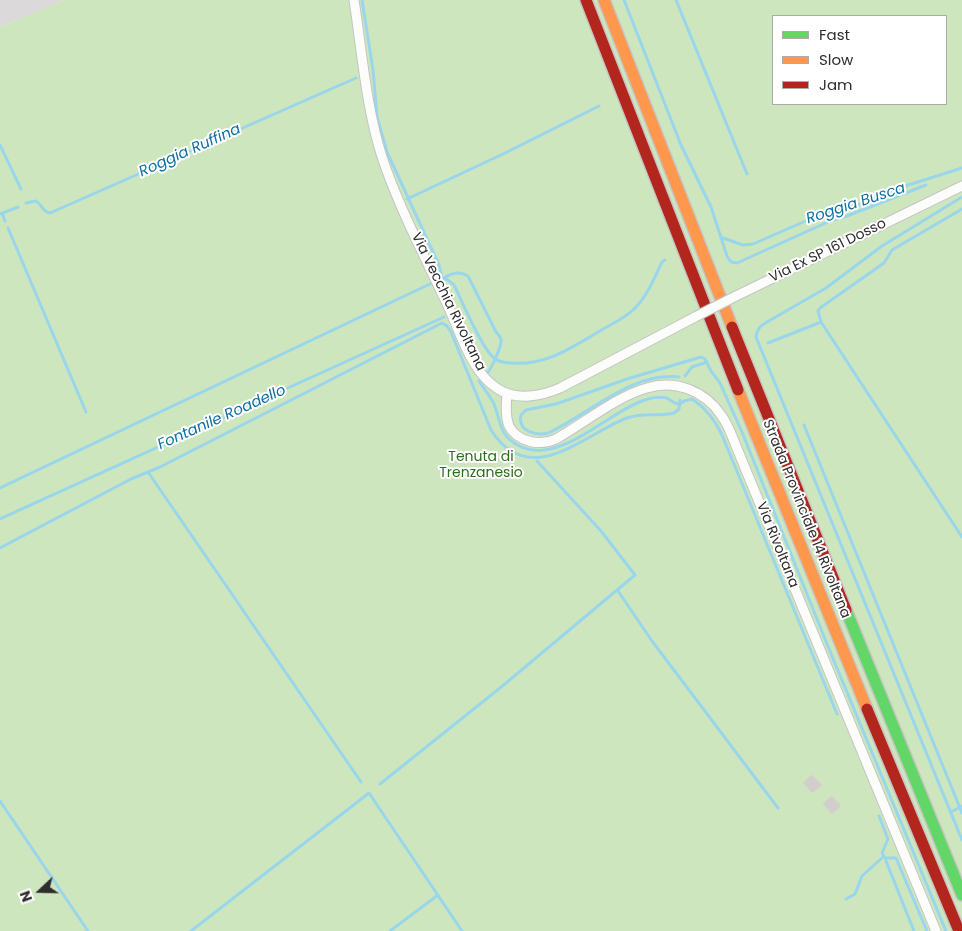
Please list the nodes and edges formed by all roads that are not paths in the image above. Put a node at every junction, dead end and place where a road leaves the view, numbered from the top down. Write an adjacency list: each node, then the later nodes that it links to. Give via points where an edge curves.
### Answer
1 (354, 0): 5 (street, Via Vecchia Rivoltana, via 372,117 393,186 476,366 485,379)
2 (586, 0): 8 (highway, Strada Provinciale 14 Rivoltana, via 748,416)
3 (605, 1): 6 (highway, Strada Provinciale 14 Rivoltana, via 764,410)
4 (962, 186): 5 (street, Via Ex SP 161 Dosso, bridge, via 695,316 554,391 526,396)
5 (507, 394): 7 (street, Via Rivoltana, via 510,426 522,438 538,443 560,436 631,394 656,386 689,389 704,397 720,413)
6 (962, 895)
7 (936, 931)
8 (959, 931)

